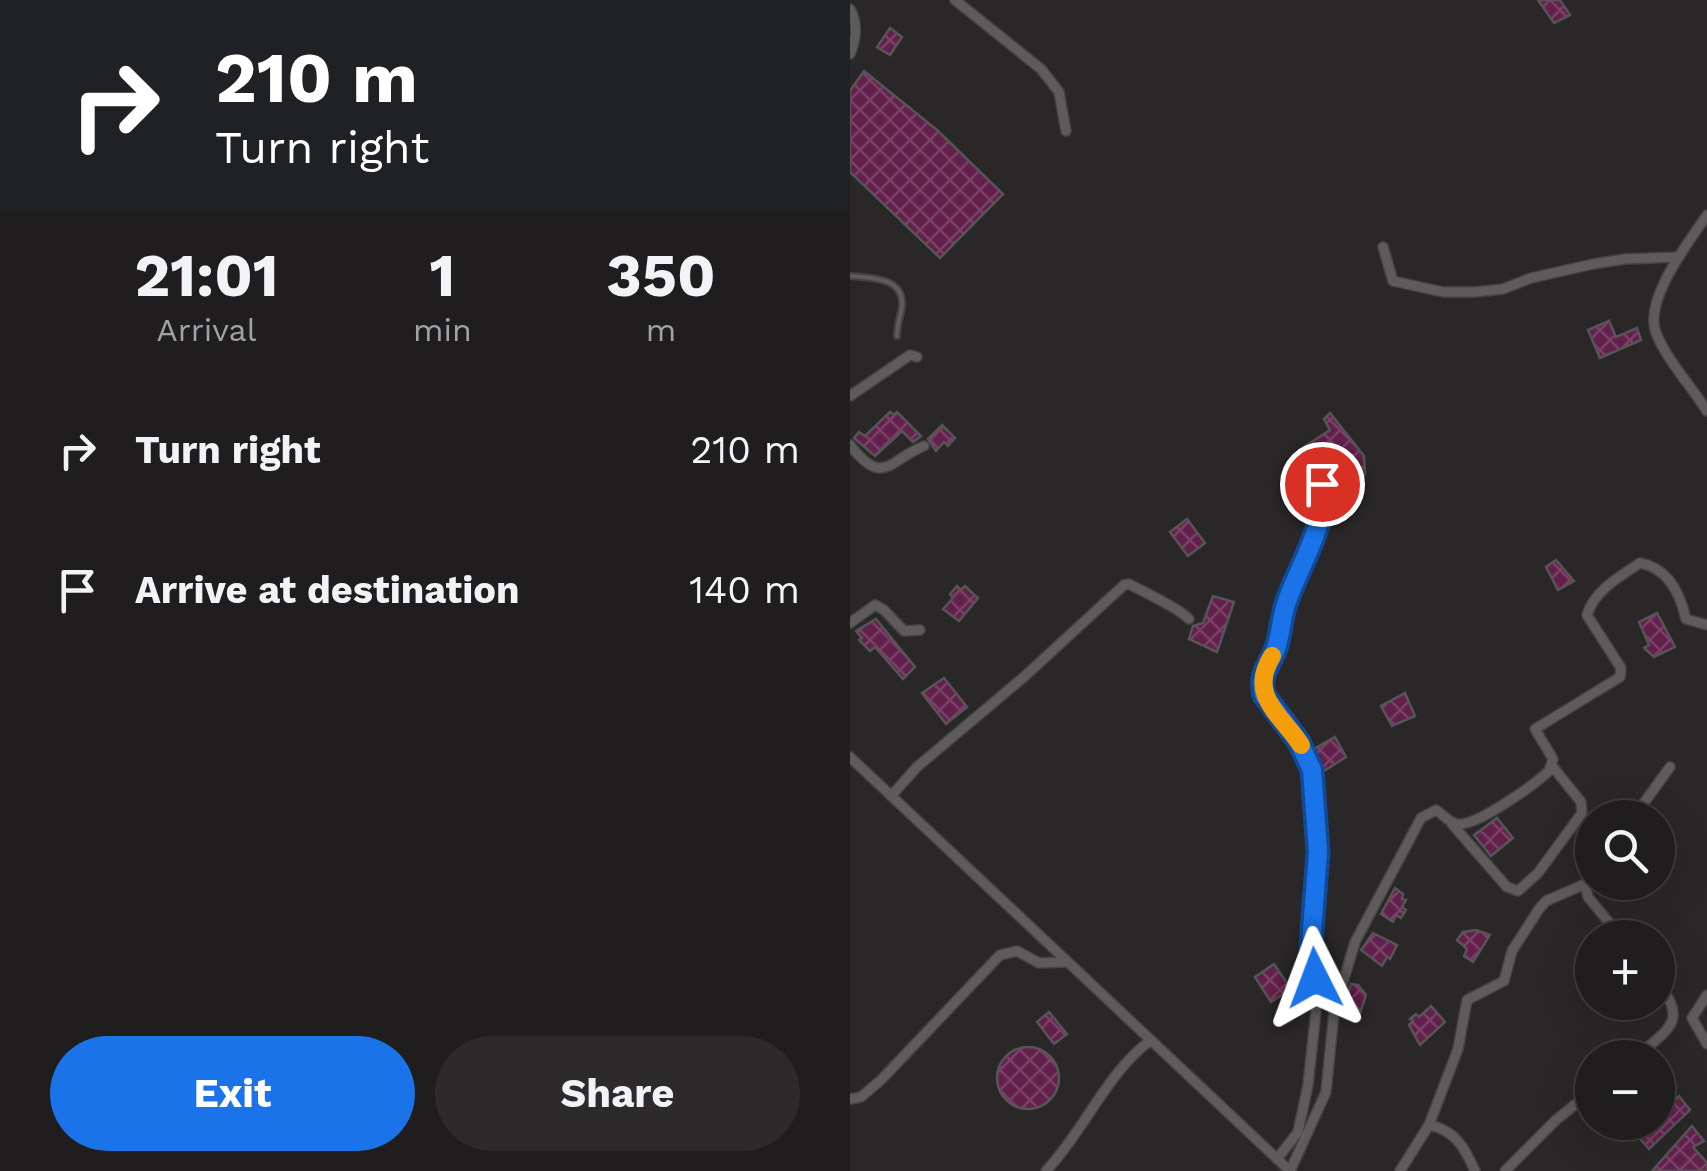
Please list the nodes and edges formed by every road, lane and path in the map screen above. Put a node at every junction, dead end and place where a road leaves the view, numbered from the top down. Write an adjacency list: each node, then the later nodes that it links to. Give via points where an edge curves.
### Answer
1 (955, 0): 4 (street, via 1041,69 1059,92)
2 (850, 9): 3 (street)
3 (850, 54)
4 (1066, 131)
5 (1707, 215): 7 (street)
6 (1384, 247): 7 (street, via 1393,280 1444,292 1503,289 1626,259)
7 (1679, 257): 12 (street, via 1652,316 1656,334)
8 (850, 276): 9 (lane, via 883,278 894,286 902,310)
9 (897, 336)
10 (917, 356): 11 (street)
11 (850, 396)
12 (1707, 412)
13 (850, 445): 14 (street, via 881,470)
14 (924, 446)
15 (1322, 484): 39 (street, via 1324,510 1262,677 1264,695 1312,770 1318,852 1308,1086 1298,1132)
16 (1188, 619): 23 (street, via 1182,610 1124,585)
17 (850, 622): 19 (street, via 875,605 904,632)
18 (1707, 625): 21 (street, via 1686,619 1670,579 1652,565 1640,562 1606,588 1587,615 1621,673 1535,729)
19 (920, 630)
20 (850, 757): 23 (street)
21 (1552, 767): 25 (street, via 1479,818); 25 (street, via 1584,807 1518,890)
22 (1670, 767): 24 (street)
23 (890, 796): 29 (street)
24 (1645, 800)
25 (1450, 822): 39 (street, via 1436,810 1421,818 1363,924 1334,1012 1326,1092 1290,1171)
26 (1575, 889): 38 (street, via 1543,904 1510,956 1504,981 1467,1000 1458,1049)
27 (1591, 900): 28 (street)
28 (1607, 920)
29 (1066, 962): 32 (street); 35 (street, via 1038,963 1017,951 1000,956)
30 (1707, 996): 34 (street, via 1692,1018)
31 (1671, 1020): 33 (street)
32 (1151, 1040): 39 (street); 40 (street, via 1124,1063)
33 (1655, 1040)
34 (1707, 1044)
35 (856, 1098): 37 (street)
36 (1575, 1105): 43 (street)
37 (850, 1109)
38 (1429, 1125): 41 (street); 42 (street, via 1457,1138)
39 (1277, 1159)
40 (1046, 1171)
41 (1400, 1171)
42 (1476, 1171)
43 (1505, 1171)

